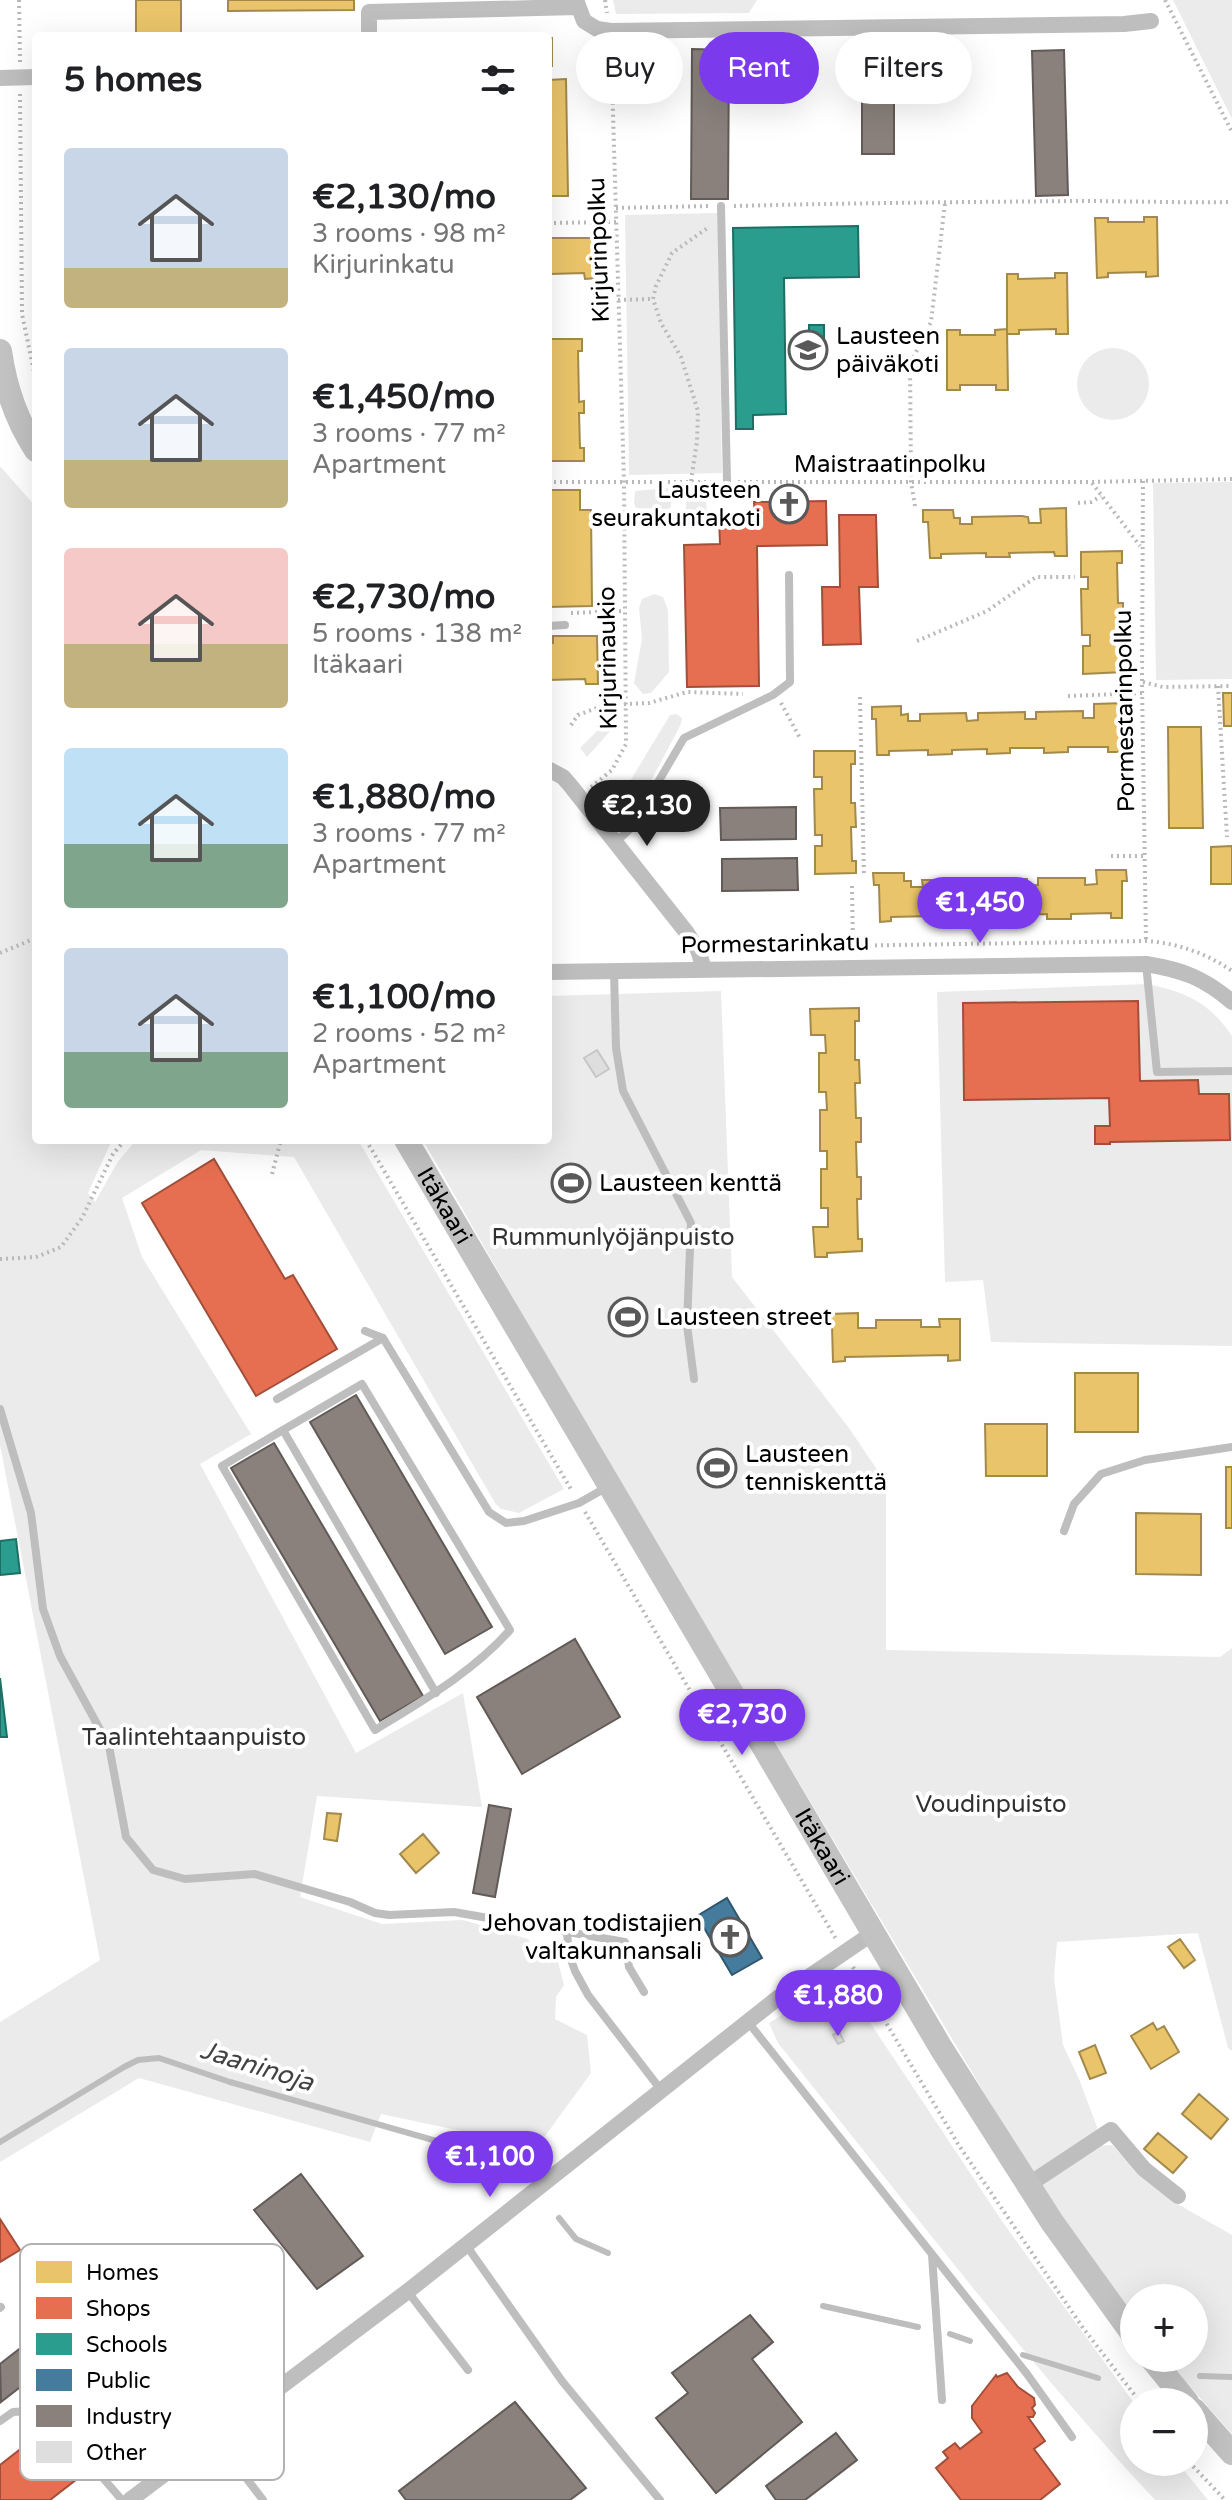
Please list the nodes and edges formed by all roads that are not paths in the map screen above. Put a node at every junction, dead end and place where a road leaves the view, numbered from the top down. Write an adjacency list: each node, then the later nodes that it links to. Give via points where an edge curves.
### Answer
1 (579, 10): 2 (street, via 597,29 611,31); 3 (street, via 369,12)
2 (1151, 21)
3 (369, 32)
4 (28, 77): 5 (street)
5 (0, 78)
6 (721, 206): 10 (lane)
7 (0, 351): 8 (street)
8 (5, 397): 9 (street)
9 (32, 443)
10 (727, 482)
11 (789, 575): 15 (lane, via 790,682 684,738 631,828)
12 (565, 625): 13 (lane)
13 (552, 626)
14 (552, 771): 15 (street, via 563,777)
15 (616, 842): 17 (street, via 687,933)
16 (1146, 964): 17 (street, Pormestarinkatu); 20 (street, Pormestarinkatu, via 1178,969); 21 (lane, via 1157,1072)
17 (704, 969): 18 (street, Pormestarinkatu)
18 (614, 970): 19 (street, Pormestarinkatu); 25 (lane, via 623,1091 691,1223 687,1325)
19 (552, 972)
20 (1232, 1002)
21 (1232, 1071)
22 (408, 1144): 30 (street, Itäkaari)
23 (365, 1331): 24 (lane)
24 (383, 1338): 26 (lane); 30 (lane, via 489,1512 506,1523 524,1521 579,1503)
25 (694, 1379)
26 (277, 1399)
27 (0, 1409): 33 (lane, via 31,1513 43,1609 60,1656 109,1746 126,1837 153,1870 185,1879 255,1874 375,1913 454,1912)
28 (283, 1430): 32 (lane); 32 (lane, via 222,1466 375,1730); 32 (lane, via 362,1384 510,1630)
29 (1232, 1447): 31 (lane, via 1145,1460 1101,1474 1074,1504)
30 (610, 1486): 34 (street, Itäkaari)
31 (1064, 1531)
32 (436, 1693)
33 (567, 1933): 35 (lane, via 625,1942 629,1967); 37 (lane, via 569,1954 588,1995)
34 (873, 1933): 36 (street); 38 (street, Itäkaari)
35 (644, 1992)
36 (748, 2022): 37 (street); 41 (lane)
37 (661, 2090): 40 (street)
38 (1028, 2185): 39 (street, via 1111,2130 1144,2169); 43 (street, Itäkaari)
39 (1178, 2196)
40 (466, 2244): 42 (street); 60 (lane, via 562,2381)
41 (932, 2254): 48 (lane); 52 (lane)
42 (408, 2291): 44 (lane); 46 (street)
43 (1120, 2316)
44 (468, 2370)
45 (1162, 2372): 47 (street)
46 (284, 2384)
47 (1176, 2388)
48 (942, 2400)
49 (20, 2412): 50 (lane)
50 (0, 2421)
51 (1208, 2426): 53 (street)
52 (1072, 2437)
53 (1232, 2453)
54 (105, 2480): 57 (lane)
55 (157, 2480): 58 (street)
56 (248, 2480): 59 (lane)
57 (122, 2500)
58 (130, 2500)
59 (263, 2500)
60 (660, 2500)

